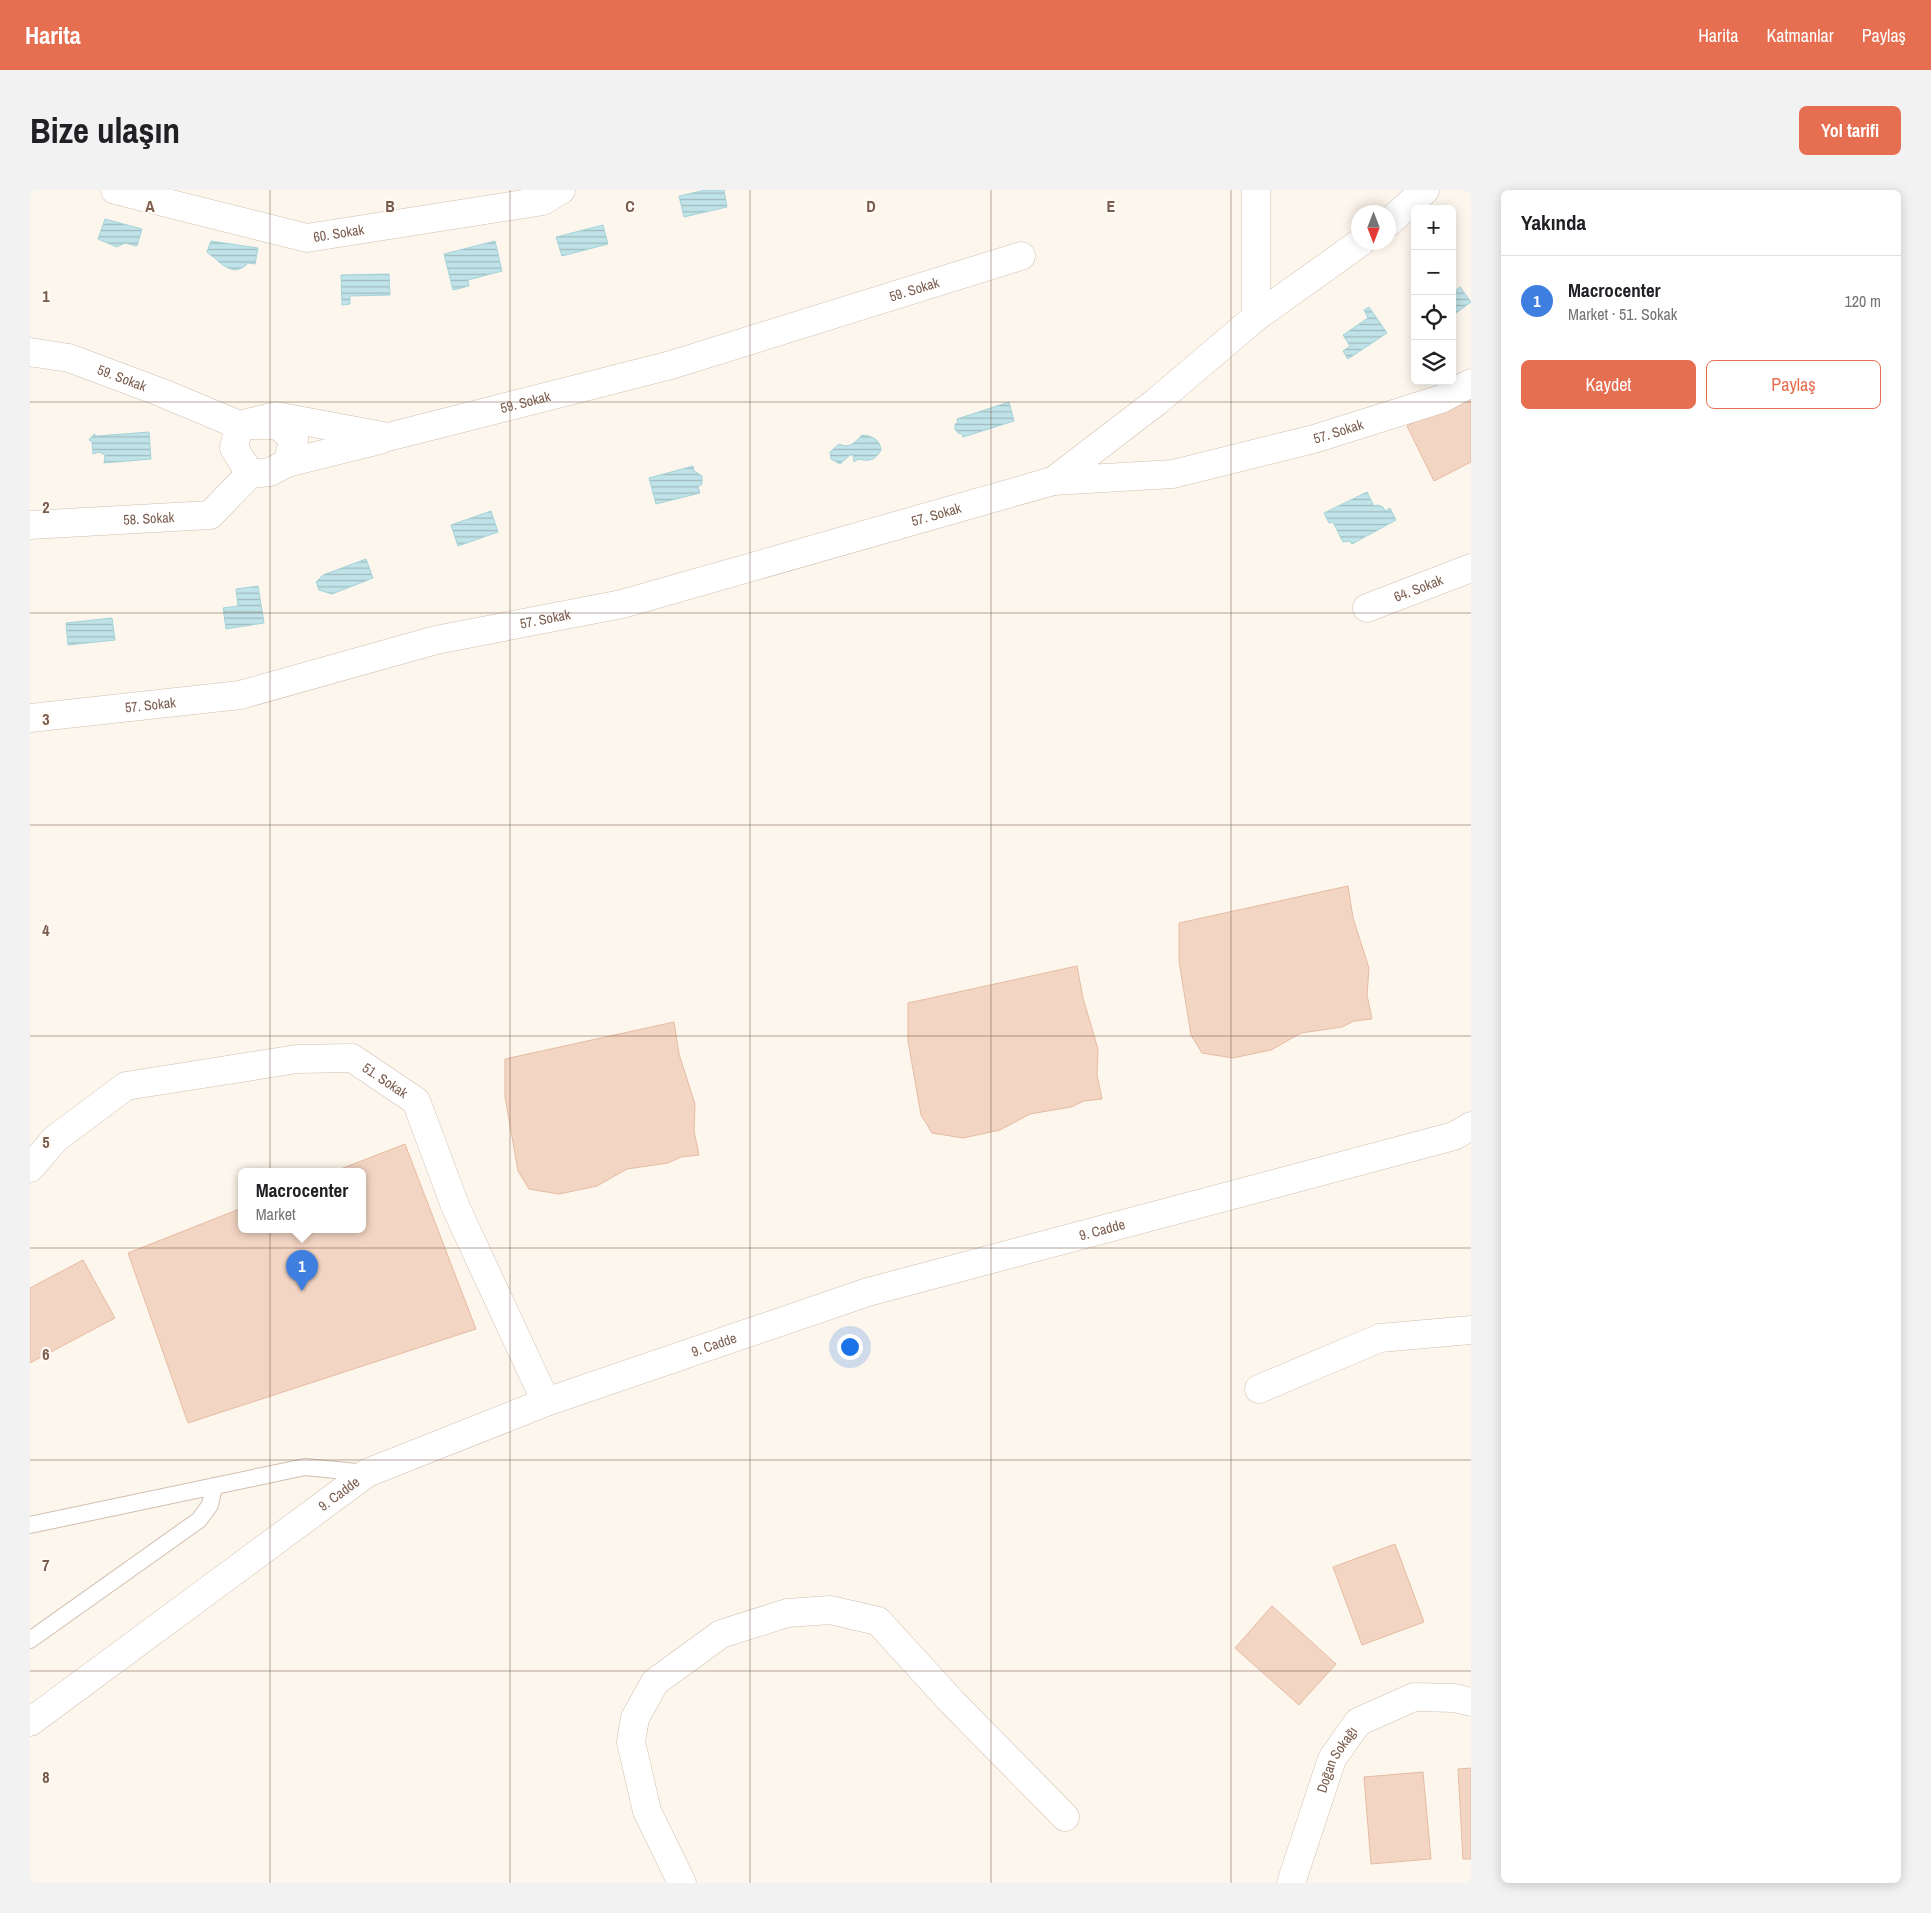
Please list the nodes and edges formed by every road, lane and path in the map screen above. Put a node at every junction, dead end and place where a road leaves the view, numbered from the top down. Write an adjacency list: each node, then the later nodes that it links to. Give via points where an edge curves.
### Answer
1 (115, 190): 2 (street, 60. Sokak, via 307,238 543,202)
2 (562, 190)
3 (1256, 190): 8 (street)
4 (1425, 190): 5 (street)
5 (1396, 216)
6 (1351, 249): 8 (street, 57. Sokak)
7 (1021, 256): 12 (street, 59. Sokak, via 671,365)
8 (1256, 317): 15 (street, 57. Sokak, via 1156,402)
9 (30, 352): 11 (street, 59. Sokak, via 68,358)
10 (1471, 383): 15 (street, 57. Sokak, via 1440,398 1314,439 1173,474)
11 (238, 425): 12 (street, 59. Sokak, via 276,416); 13 (street, via 277,425 294,439); 14 (street, via 234,448)
12 (388, 437): 13 (street)
13 (286, 463): 14 (street, via 270,472)
14 (250, 474): 16 (street, 58. Sokak, via 210,515)
15 (1053, 481): 19 (street, 57. Sokak, via 622,604 436,640 240,695)
16 (30, 525)
17 (1471, 568): 18 (street, 64. Sokak)
18 (1367, 608)
19 (30, 718)
20 (1471, 1126): 24 (street, 9. Cadde, via 1454,1136 868,1292)
21 (30, 1168): 24 (street, 51. Sokak, via 55,1139 126,1086 297,1059 352,1058 416,1101 456,1208)
22 (1471, 1330): 23 (street, via 1380,1338)
23 (1259, 1389)
24 (546, 1402): 25 (street, 9. Cadde)
25 (367, 1473): 26 (lane, via 305,1467); 30 (street, 9. Cadde)
26 (214, 1486): 27 (lane); 28 (lane, via 210,1504 199,1520)
27 (30, 1525)
28 (30, 1640)
29 (1471, 1702): 33 (street, Doğan Sokağı, via 1455,1698 1414,1697 1358,1722 1332,1759)
30 (30, 1722)
31 (1065, 1818): 32 (street, via 878,1621 830,1610 787,1613 721,1634 655,1682 635,1718 631,1742 647,1811)
32 (682, 1883)
33 (1291, 1883)

